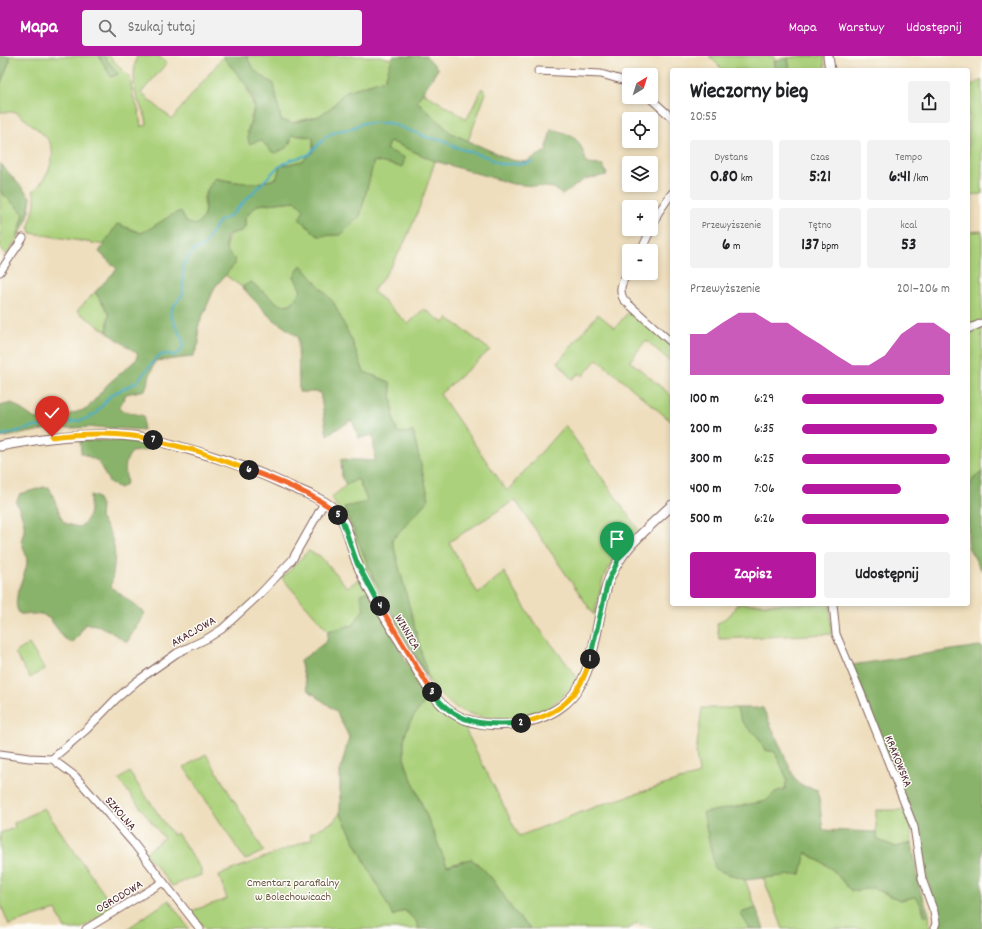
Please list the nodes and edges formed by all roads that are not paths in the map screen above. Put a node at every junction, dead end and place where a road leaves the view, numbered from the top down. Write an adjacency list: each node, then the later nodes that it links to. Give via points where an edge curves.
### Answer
1 (828, 56): 2 (street)
2 (830, 68)
3 (538, 71): 4 (street, via 601,74)
4 (622, 80)
5 (657, 104): 6 (street)
6 (670, 116)
7 (670, 196): 8 (street)
8 (658, 213)
9 (23, 238): 10 (street)
10 (0, 272)
11 (624, 280): 14 (street, via 621,286 624,300)
12 (982, 323): 13 (street)
13 (970, 328)
14 (670, 341)
15 (0, 446): 16 (street, WINNICA, via 55,437 142,437 197,451 270,477)
16 (324, 503): 17 (street, WINNICA, via 333,508 342,520 365,580 397,637 439,702 461,718 498,724 520,724 546,716 567,702 577,691 586,674 608,581 617,563 635,541); 20 (street, AKACJOWA, via 292,560 259,595 222,629 177,653 137,681)
17 (670, 507)
18 (833, 606): 24 (street, KRAKOWSKA, via 836,634 914,827 922,879 934,912)
19 (0, 754): 20 (street)
20 (52, 759): 21 (street, SZKOLNA, via 75,776)
21 (164, 882): 22 (street, OGRODOWA); 23 (street, SZKOLNA)
22 (86, 929)
23 (200, 929)
24 (934, 929)

